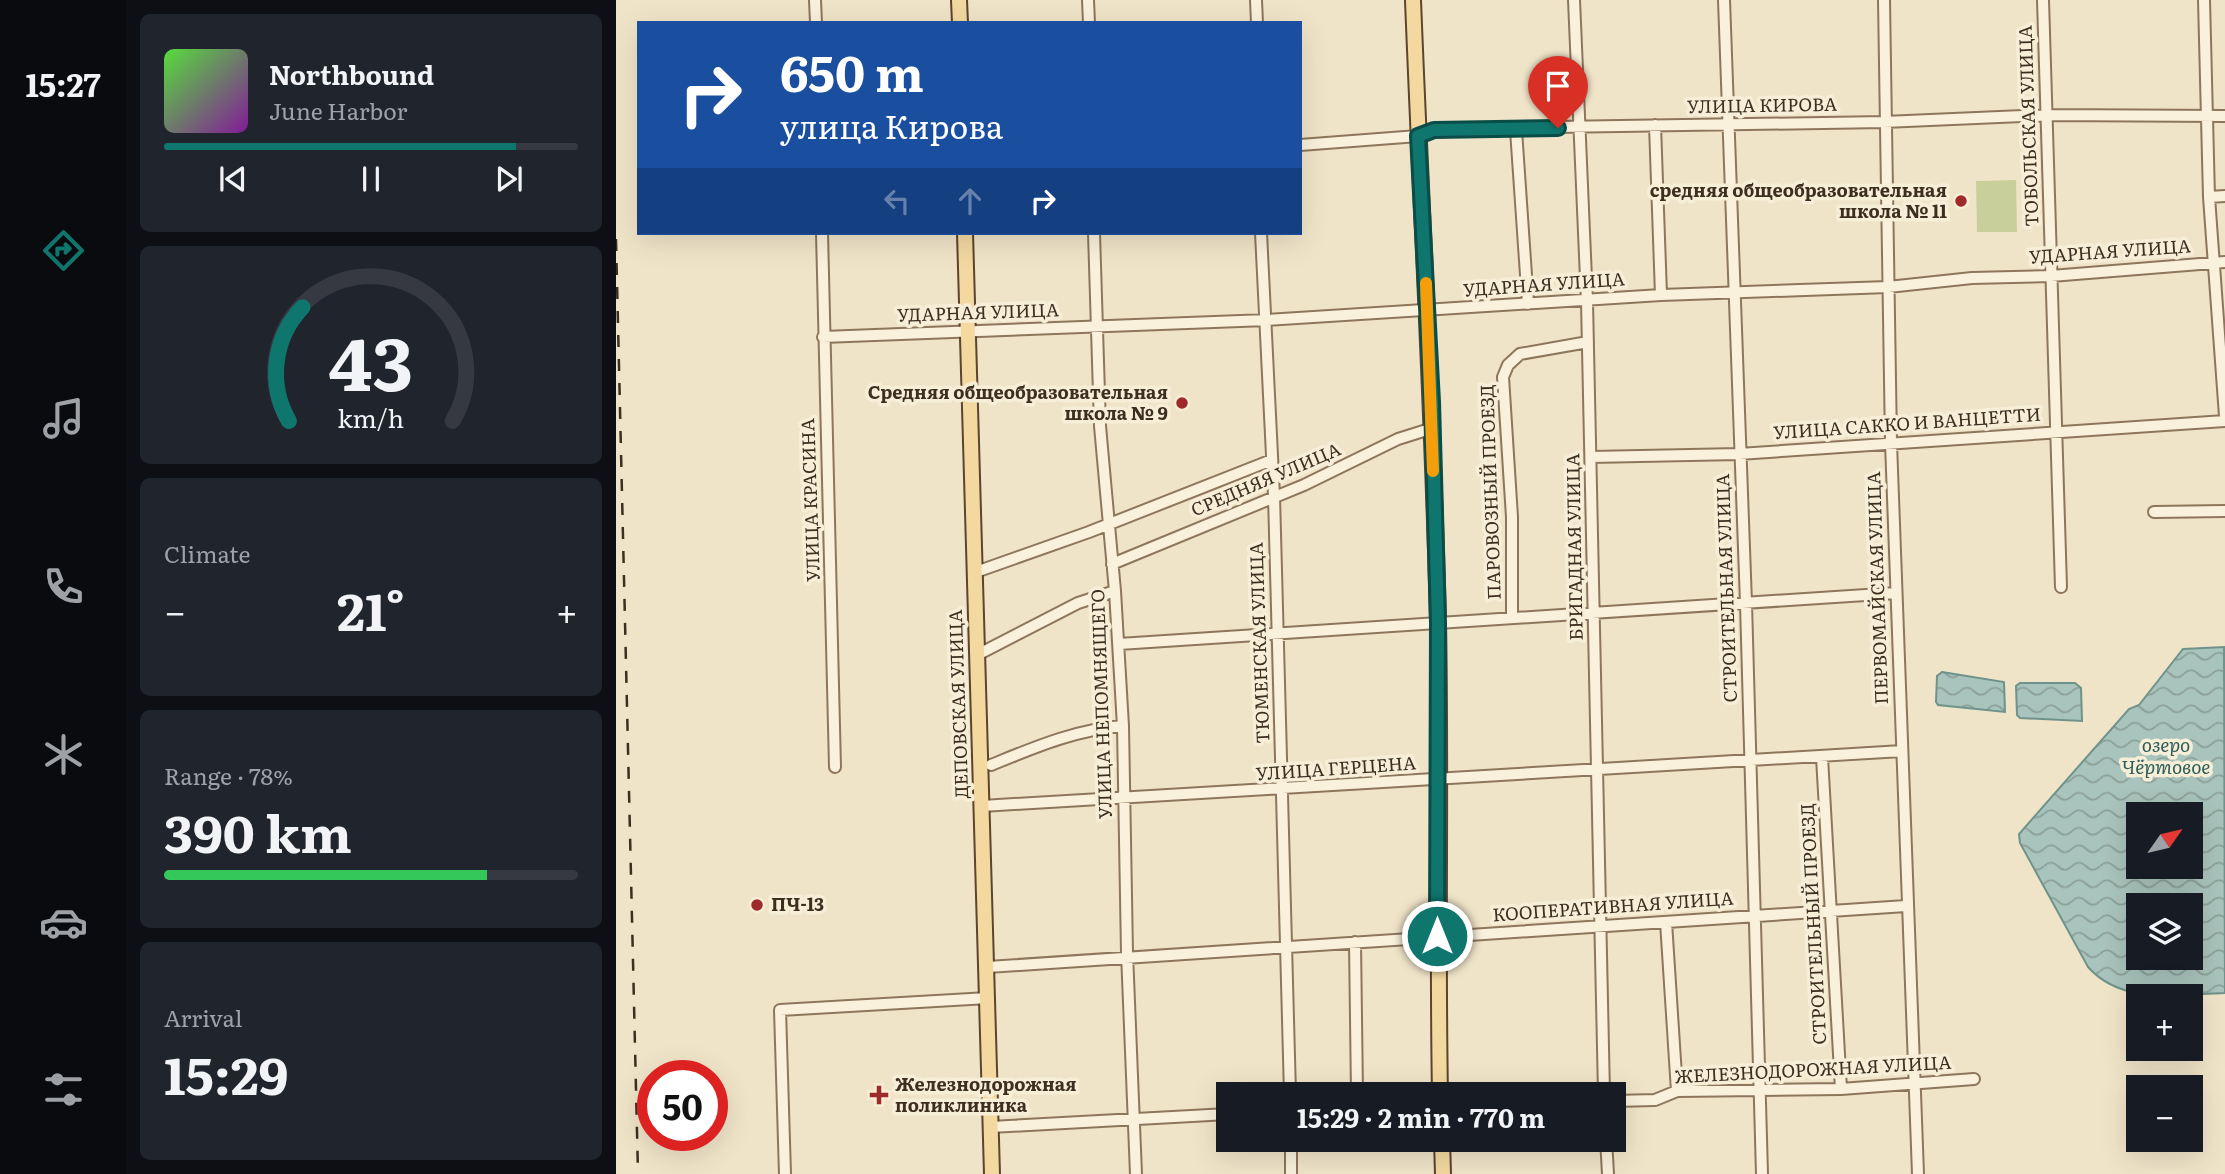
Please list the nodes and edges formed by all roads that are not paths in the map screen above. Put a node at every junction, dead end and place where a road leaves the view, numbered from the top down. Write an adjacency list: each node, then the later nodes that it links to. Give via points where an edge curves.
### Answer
1 (815, 0): 11 (street)
2 (959, 0): 12 (main road)
3 (1088, 0): 13 (street)
4 (1256, 0): 14 (street)
5 (1413, 0): 23 (main road)
6 (1574, 0): 21 (street, БРИГАДНАЯ УЛИЦА)
7 (1724, 0): 20 (street, СТРОИТЕЛЬНАЯ УЛИЦА)
8 (1884, 0): 18 (street, ПЕРВОМАЙСКАЯ УЛИЦА)
9 (2043, 0): 15 (street, ТОБОЛЬСКАЯ УЛИЦА)
10 (2204, 0): 17 (street)
11 (816, 21)
12 (960, 21)
13 (1089, 21)
14 (1257, 21)
15 (2047, 115): 17 (street, УЛИЦА КИРОВА); 18 (street, УЛИЦА КИРОВА); 32 (street, ТОБОЛЬСКАЯ УЛИЦА)
16 (2225, 116): 17 (street, УЛИЦА КИРОВА)
17 (2206, 117): 26 (street)
18 (1884, 122): 20 (street, УЛИЦА КИРОВА); 33 (street, ПЕРВОМАЙСКАЯ УЛИЦА)
19 (1655, 125): 20 (street, УЛИЦА КИРОВА); 21 (street, УЛИЦА КИРОВА); 35 (street)
20 (1729, 125): 34 (street, СТРОИТЕЛЬНАЯ УЛИЦА)
21 (1579, 127): 22 (street, УЛИЦА КИРОВА); 36 (street, БРИГАДНАЯ УЛИЦА)
22 (1516, 130): 23 (street, УЛИЦА КИРОВА, via 1434,130); 37 (street)
23 (1418, 136): 24 (street, УЛИЦА КИРОВА); 38 (main road)
24 (1302, 145)
25 (2225, 196): 26 (street)
26 (2208, 197): 31 (street)
27 (822, 235): 42 (street, УЛИЦА КРАСИНА)
28 (965, 235): 41 (main road, ДЕПОВСКАЯ УЛИЦА)
29 (1094, 235): 40 (street, УЛИЦА НЕПОМНЯЩЕГО)
30 (1261, 235): 39 (street, ТЮМЕНСКАЯ УЛИЦА)
31 (2219, 262): 32 (street, УДАРНАЯ УЛИЦА); 44 (street)
32 (2051, 276): 33 (street, УДАРНАЯ УЛИЦА); 47 (street, ТОБОЛЬСКАЯ УЛИЦА)
33 (1888, 287): 34 (street, УДАРНАЯ УЛИЦА); 48 (street, ПЕРВОМАЙСКАЯ УЛИЦА)
34 (1733, 292): 35 (street, УДАРНАЯ УЛИЦА); 49 (street, СТРОИТЕЛЬНАЯ УЛИЦА)
35 (1661, 295): 36 (street, УДАРНАЯ УЛИЦА)
36 (1587, 302): 37 (street, УДАРНАЯ УЛИЦА); 43 (street, БРИГАДНАЯ УЛИЦА)
37 (1528, 304): 38 (street, УДАРНАЯ УЛИЦА)
38 (1427, 310): 39 (street, УДАРНАЯ УЛИЦА); 46 (main road)
39 (1267, 320): 40 (street, УДАРНАЯ УЛИЦА); 51 (street, ТЮМЕНСКАЯ УЛИЦА)
40 (1095, 326): 41 (street, УДАРНАЯ УЛИЦА); 55 (street, УЛИЦА НЕПОМНЯЩЕГО)
41 (968, 331): 42 (street, УДАРНАЯ УЛИЦА); 57 (main road, ДЕПОВСКАЯ УЛИЦА)
42 (823, 337): 73 (street, УЛИЦА КРАСИНА)
43 (1588, 342): 50 (street, БРИГАДНАЯ УЛИЦА); 63 (street, ПАРОВОЗНЫЙ ПРОЕЗД, via 1520,354 1503,377)
44 (2222, 351): 45 (street)
45 (2225, 419): 47 (street, УЛИЦА САККО И ВАНЦЕТТИ)
46 (1433, 428): 52 (street, СРЕДНЯЯ УЛИЦА, via 1398,439); 64 (main road)
47 (2056, 430): 48 (street, УЛИЦА САККО И ВАНЦЕТТИ); 58 (street, ТОБОЛЬСКАЯ УЛИЦА)
48 (1891, 443): 49 (street, УЛИЦА САККО И ВАНЦЕТТИ); 60 (street, ПЕРВОМАЙСКАЯ УЛИЦА)
49 (1740, 454): 50 (street, УЛИЦА САККО И ВАНЦЕТТИ); 61 (street, СТРОИТЕЛЬНАЯ УЛИЦА)
50 (1591, 457): 62 (street, БРИГАДНАЯ УЛИЦА)
51 (1272, 460): 52 (street, ТЮМЕНСКАЯ УЛИЦА); 55 (street)
52 (1274, 496): 56 (street, СРЕДНЯЯ УЛИЦА); 65 (street, ТЮМЕНСКАЯ УЛИЦА)
53 (2154, 512): 54 (street)
54 (2225, 512)
55 (1107, 524): 56 (street, УЛИЦА НЕПОМНЯЩЕГО); 57 (street)
56 (1112, 564): 59 (street, УЛИЦА НЕПОМНЯЩЕГО)
57 (973, 573): 67 (main road, ДЕПОВСКАЯ УЛИЦА)
58 (2061, 587)
59 (1115, 591): 66 (street, УЛИЦА НЕПОМНЯЩЕГО); 67 (street, via 1077,603)
60 (1896, 593): 61 (street); 69 (street, ПЕРВОМАЙСКАЯ УЛИЦА)
61 (1746, 603): 62 (street); 71 (street, СТРОИТЕЛЬНАЯ УЛИЦА)
62 (1594, 614): 63 (street); 74 (street, БРИГАДНАЯ УЛИЦА)
63 (1513, 618): 64 (street)
64 (1438, 623): 65 (street); 75 (main road)
65 (1276, 633): 66 (street); 76 (street, ТЮМЕНСКАЯ УЛИЦА)
66 (1119, 644): 68 (street, УЛИЦА НЕПОМНЯЩЕГО)
67 (977, 654): 78 (main road, ДЕПОВСКАЯ УЛИЦА)
68 (1123, 726): 72 (street, via 1048,742); 77 (street, УЛИЦА НЕПОМНЯЩЕГО)
69 (1902, 751): 70 (street, УЛИЦА ГЕРЦЕНА); 79 (street, ПЕРВОМАЙСКАЯ УЛИЦА)
70 (1822, 757): 71 (street, УЛИЦА ГЕРЦЕНА); 80 (street, СТРОИТЕЛЬНЫЙ ПРОЕЗД)
71 (1750, 761): 74 (street, УЛИЦА ГЕРЦЕНА); 81 (street, СТРОИТЕЛЬНАЯ УЛИЦА)
72 (991, 765)
73 (835, 767)
74 (1594, 768): 75 (street, УЛИЦА ГЕРЦЕНА); 83 (street, БРИГАДНАЯ УЛИЦА)
75 (1437, 779): 76 (street, УЛИЦА ГЕРЦЕНА); 84 (main road)
76 (1282, 790): 77 (street, УЛИЦА ГЕРЦЕНА); 86 (street, ТЮМЕНСКАЯ УЛИЦА)
77 (1124, 798): 78 (street, УЛИЦА ГЕРЦЕНА); 87 (street, УЛИЦА НЕПОМНЯЩЕГО)
78 (982, 806): 88 (main road, ДЕПОВСКАЯ УЛИЦА)
79 (1906, 906): 80 (street, КООПЕРАТИВНАЯ УЛИЦА); 95 (street, ПЕРВОМАЙСКАЯ УЛИЦА)
80 (1829, 910): 81 (street, КООПЕРАТИВНАЯ УЛИЦА); 96 (street, СТРОИТЕЛЬНЫЙ ПРОЕЗД)
81 (1752, 915): 82 (street, КООПЕРАТИВНАЯ УЛИЦА); 98 (street, СТРОИТЕЛЬНАЯ УЛИЦА)
82 (1666, 922): 83 (street, КООПЕРАТИВНАЯ УЛИЦА); 97 (street)
83 (1600, 926): 84 (street, КООПЕРАТИВНАЯ УЛИЦА); 94 (street, БРИГАДНАЯ УЛИЦА)
84 (1437, 936): 85 (street, КООПЕРАТИВНАЯ УЛИЦА); 93 (main road)
85 (1355, 942): 86 (street, КООПЕРАТИВНАЯ УЛИЦА); 92 (street)
86 (1287, 948): 87 (street, КООПЕРАТИВНАЯ УЛИЦА); 91 (street, ТЮМЕНСКАЯ УЛИЦА)
87 (1127, 958): 88 (street, КООПЕРАТИВНАЯ УЛИЦА); 101 (street, УЛИЦА НЕПОМНЯЩЕГО)
88 (988, 967): 89 (main road, ДЕПОВСКАЯ УЛИЦА)
89 (988, 998): 102 (main road, ДЕПОВСКАЯ УЛИЦА); 106 (street, via 780,1010)
90 (1974, 1079): 95 (street, ЖЕЛЕЗНОДОРОЖНАЯ УЛИЦА)
91 (1290, 1082)
92 (1357, 1082)
93 (1440, 1082)
94 (1604, 1082)
95 (1916, 1085): 96 (street, ЖЕЛЕЗНОДОРОЖНАЯ УЛИЦА); 113 (street, ПЕРВОМАЙСКАЯ УЛИЦА)
96 (1841, 1089): 98 (street, ЖЕЛЕЗНОДОРОЖНАЯ УЛИЦА)
97 (1677, 1091): 98 (street, ЖЕЛЕЗНОДОРОЖНАЯ УЛИЦА); 99 (street, ЖЕЛЕЗНОДОРОЖНАЯ УЛИЦА, via 1655,1100)
98 (1759, 1092): 112 (street, СТРОИТЕЛЬНАЯ УЛИЦА)
99 (1626, 1101)
100 (1216, 1115): 101 (street)
101 (1136, 1118): 102 (street); 108 (street, УЛИЦА НЕПОМНЯЩЕГО)
102 (991, 1126): 107 (main road, ДЕПОВСКАЯ УЛИЦА)
103 (1291, 1152): 109 (street)
104 (1442, 1152): 110 (main road)
105 (1607, 1152): 111 (street)
106 (785, 1174)
107 (992, 1174)
108 (1136, 1174)
109 (1291, 1174)
110 (1443, 1174)
111 (1608, 1174)
112 (1762, 1174)
113 (1918, 1174)

